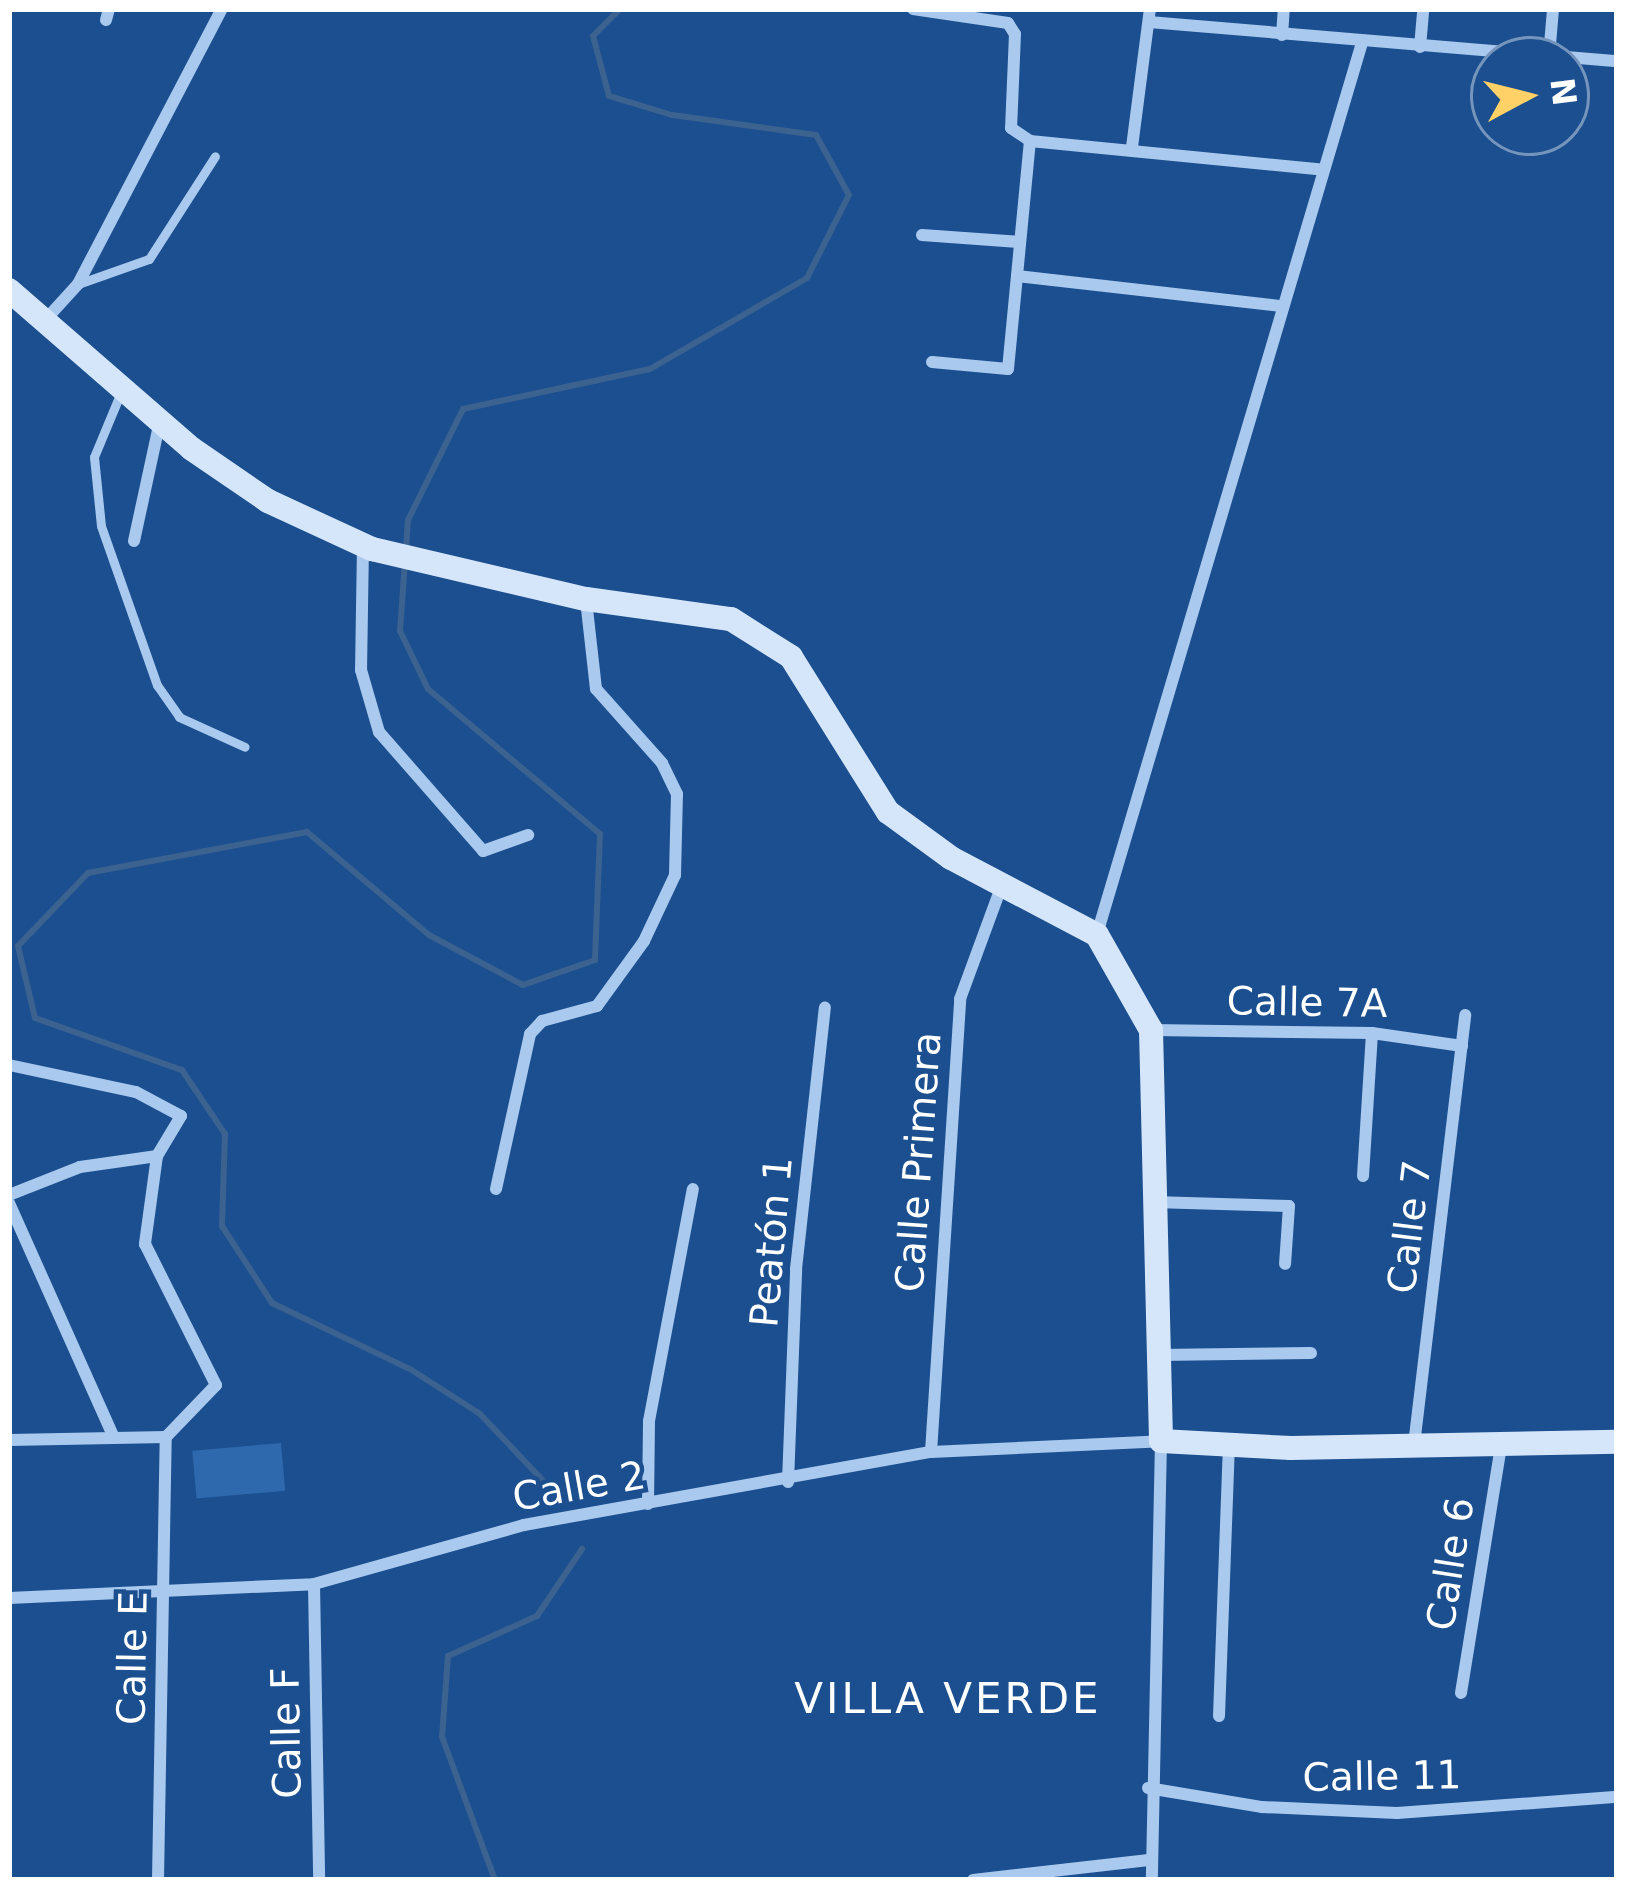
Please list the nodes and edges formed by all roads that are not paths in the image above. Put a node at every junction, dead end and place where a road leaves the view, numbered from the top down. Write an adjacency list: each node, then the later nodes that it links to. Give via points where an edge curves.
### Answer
1 (221, 9): 17 (street)
2 (913, 9): 10 (street, via 1008,23 1015,34 1011,128)
3 (1285, 9): 6 (street)
4 (1423, 9): 8 (street)
5 (1150, 16): 6 (street); 11 (street)
6 (1282, 35): 7 (street)
7 (1362, 43): 8 (street); 13 (street)
8 (1420, 46): 9 (street)
9 (1470, 50)
10 (1030, 141): 11 (street); 15 (street)
11 (1132, 148): 13 (street)
12 (215, 156): 17 (lane, via 148,259)
13 (1324, 170): 19 (street)
14 (922, 235): 15 (street)
15 (1021, 242): 16 (street)
16 (1017, 276): 19 (street); 21 (street, via 1008,369)
17 (78, 284): 20 (street)
18 (9, 290): 20 (street)
19 (1281, 306): 30 (street)
20 (48, 317): 22 (street)
21 (932, 362)
22 (122, 391): 23 (street); 27 (lane, via 94,457 94,497 108,546 157,685 179,717)
23 (159, 424): 24 (street); 25 (street, via 268,501)
24 (134, 541)
25 (368, 547): 26 (street); 28 (street, via 361,670 379,732 483,851)
26 (586, 598): 29 (street, via 731,619 791,657 888,812); 39 (street, via 596,689 662,764 677,794 675,875 644,941 597,1006 542,1021 530,1034)
27 (245, 747)
28 (528, 835)
29 (1003, 885): 30 (street); 54 (street, Calle Primera, via 960,999)
30 (1097, 935): 33 (street)
31 (825, 1008): 55 (street, Peatón 1, via 796,1269)
32 (1465, 1015): 35 (street, Calle 7)
33 (1151, 1030): 34 (street, Calle 7A); 42 (street)
34 (1372, 1034): 35 (street, Calle 7A); 38 (street)
35 (1462, 1046): 53 (street, Calle 7)
36 (9, 1065): 37 (street, via 46,1068 172,1106 182,1123)
37 (157, 1156): 41 (street, via 80,1167); 46 (street, via 145,1244 216,1385)
38 (1363, 1176)
39 (496, 1189)
40 (693, 1190): 56 (street, via 650,1420)
41 (9, 1199): 47 (street)
42 (1152, 1202): 43 (street, via 1289,1207); 45 (street)
43 (1285, 1264)
44 (1311, 1353): 45 (street)
45 (1156, 1355): 49 (street)
46 (166, 1437): 47 (street); 58 (street, Calle E)
47 (114, 1438): 48 (street)
48 (9, 1440)
49 (1161, 1441): 51 (street); 54 (street, Calle 2); 62 (street)
50 (1617, 1442): 52 (street)
51 (1229, 1444): 53 (street); 61 (street)
52 (1501, 1444): 53 (street); 60 (street, Calle 6)
53 (1414, 1446)
54 (931, 1451): 55 (street, Calle 2)
55 (788, 1482): 56 (street, Calle 2)
56 (647, 1504): 57 (street, Calle 2, via 524,1525)
57 (314, 1584): 58 (street, Calle 2); 66 (street, Calle F)
58 (165, 1592): 59 (street, Calle 2); 65 (street, Calle E)
59 (9, 1598)
60 (1461, 1693)
61 (1219, 1717)
62 (1148, 1788): 63 (street, Calle 11, via 1262,1807 1397,1813); 64 (street)
63 (1617, 1797)
64 (1149, 1861): 67 (street); 68 (street)
65 (158, 1880)
66 (319, 1880)
67 (973, 1880)
68 (1152, 1880)

